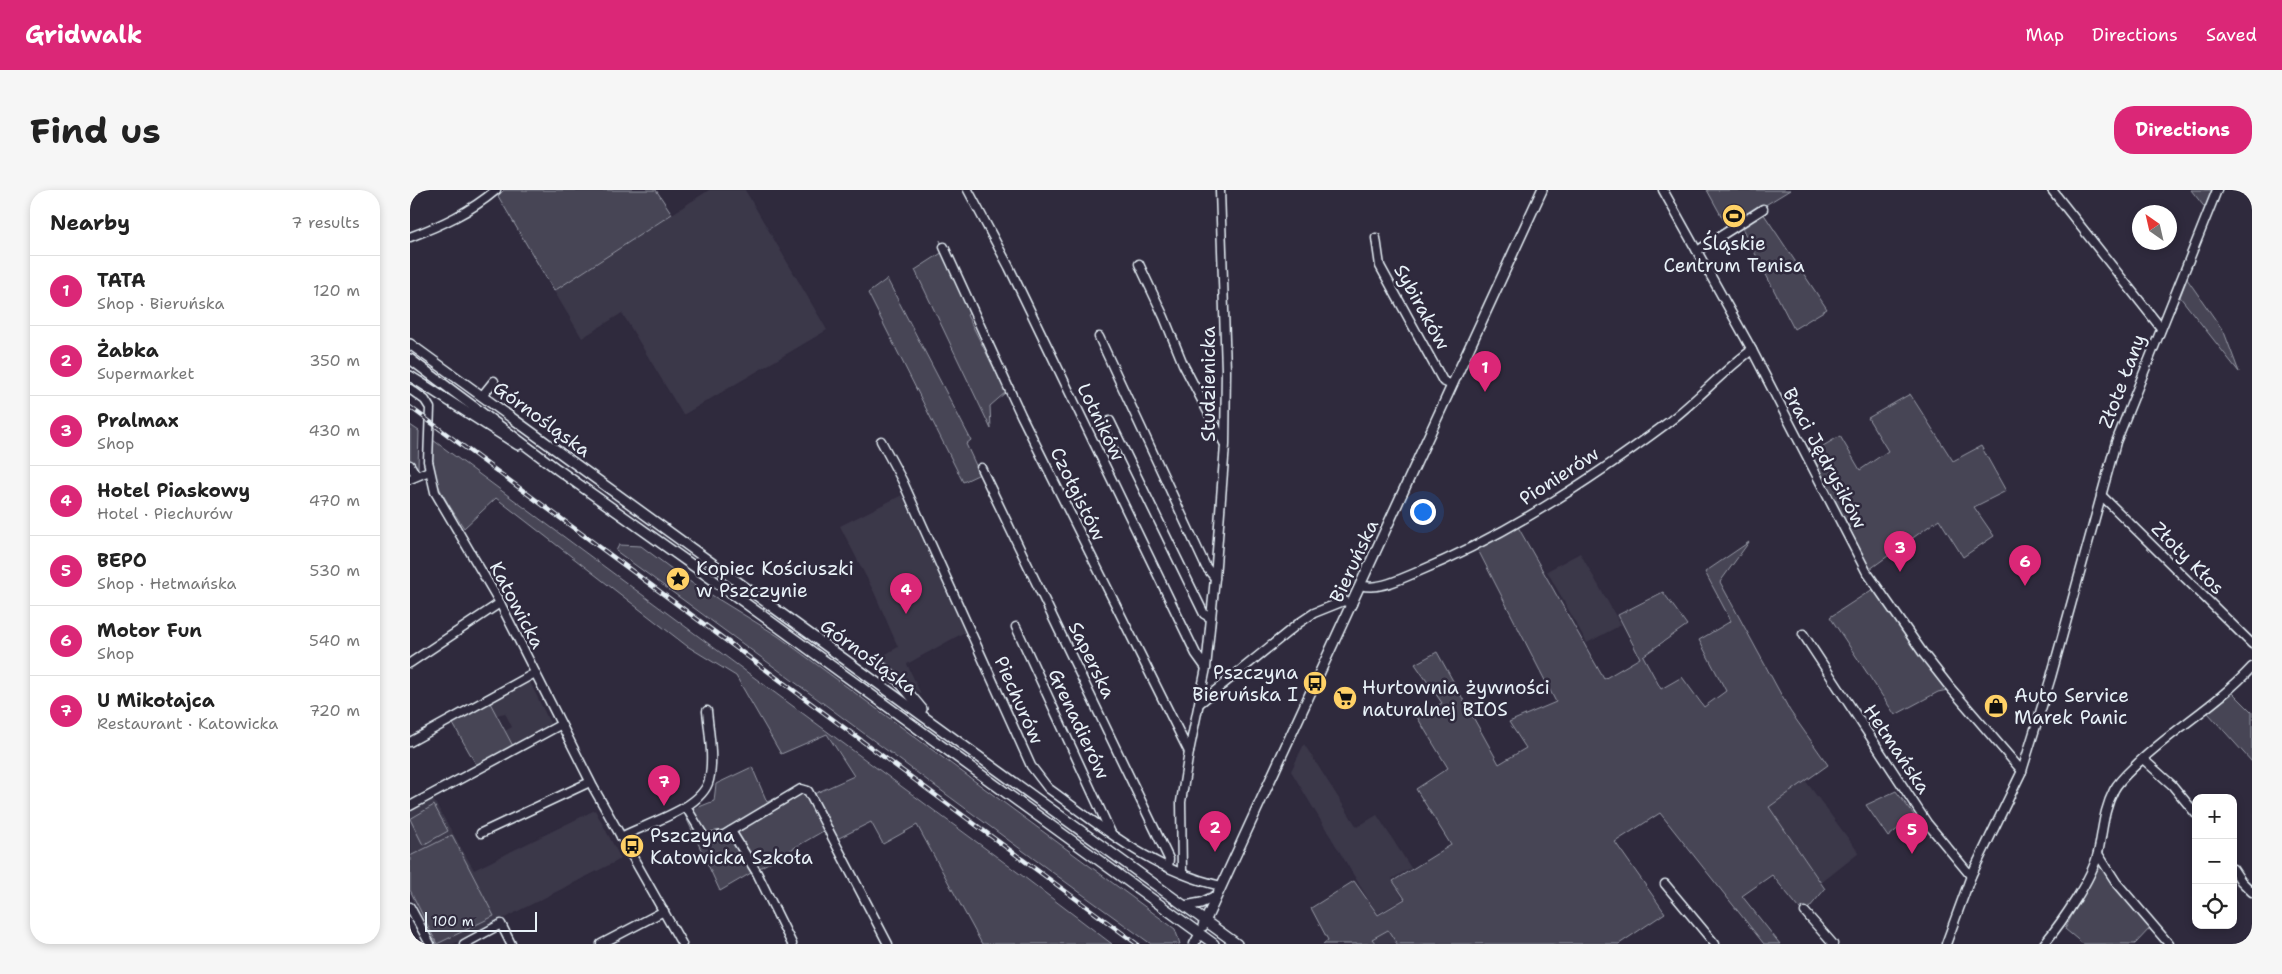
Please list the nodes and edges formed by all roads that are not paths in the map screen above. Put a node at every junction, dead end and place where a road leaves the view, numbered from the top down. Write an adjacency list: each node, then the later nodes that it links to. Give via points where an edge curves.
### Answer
1 (496, 190): 9 (street, via 468,212)
2 (968, 190): 44 (street, Lotników, via 1009,267 1196,654)
3 (1220, 190): 26 (street, Studzienicka)
4 (1542, 190): 21 (main road, Bieruńska)
5 (1663, 190): 12 (street, Braci Jędrysików)
6 (2052, 190): 14 (street)
7 (2217, 190): 14 (street, Złote Łany)
8 (1763, 209): 12 (street)
9 (410, 237)
10 (1376, 238): 21 (street, Sybiraków, via 1380,266 1443,381)
11 (944, 247): 51 (street, Czołgistów, via 1021,415)
12 (1697, 251): 17 (street, Braci Jędrysików)
13 (1139, 264): 26 (street, via 1183,364)
14 (2161, 328): 32 (street, Złote Łany, via 2116,442)
15 (1099, 337): 33 (street, via 1206,566)
16 (410, 344): 23 (main road, Górnośląska)
17 (1752, 350): 34 (street, Pionierów, via 1728,367 1666,424 1499,534 1425,569 1371,588); 53 (street, Braci Jędrysików, via 1866,570 1923,653)
18 (410, 360): 29 (main road, Górnośląska)
19 (413, 378): 29 (main road)
20 (494, 381): 23 (street)
21 (1452, 385): 34 (main road, Bieruńska)
22 (410, 389): 30 (street, Katowicka, via 426,400 430,408)
23 (482, 396): 49 (main road, Górnośląska)
24 (1110, 421): 37 (street, Lotników, via 1204,614)
25 (881, 441): 60 (street, Piechurów, via 906,489 1031,766 1048,788)
26 (1225, 445): 33 (street, Studzienicka)
27 (410, 465): 31 (street)
28 (981, 468): 63 (street, Saperska, via 1169,859)
29 (557, 469): 76 (main road, Górnośląska)
30 (429, 471): 31 (street); 35 (street, Katowicka, via 435,492)
31 (413, 477)
32 (2101, 495): 40 (street, Złoty Kłos); 53 (street, Złote Łany)
33 (1215, 578): 37 (street, Studzienicka)
34 (1361, 585): 36 (main road, Bieruńska)
35 (500, 603): 41 (street); 45 (street, Katowicka)
36 (1352, 604): 46 (street, via 1344,601 1314,613); 68 (main road, Bieruńska)
37 (1211, 618): 44 (street, Studzienicka)
38 (1016, 627): 60 (street, Grenadierów)
39 (1803, 634): 65 (street, Hetmańska, via 1917,808)
40 (2252, 644)
41 (410, 663)
42 (2252, 667): 52 (street, via 2231,689 2170,733)
43 (883, 668): 49 (main road, via 896,678)
44 (1206, 668): 46 (street, Studzienicka)
45 (535, 673): 48 (street, Katowicka); 50 (street)
46 (1200, 703): 51 (street, Studzienicka)
47 (707, 711): 56 (street, via 709,782)
48 (560, 724): 54 (street, Katowicka); 55 (street)
49 (935, 725): 71 (main road, Górnośląska)
50 (410, 742)
51 (1189, 752): 64 (street, Studzienicka, via 1181,802)
52 (2143, 759): 57 (street); 62 (street, via 2114,790 2101,824)
53 (2022, 771): 65 (street, Złote Łany)
54 (590, 782): 59 (street); 61 (street, Katowicka)
55 (410, 806)
56 (686, 807): 58 (street, via 705,838); 61 (street)
57 (2192, 809)
58 (731, 831): 82 (street, via 757,873); 83 (street, via 801,789 808,790)
59 (480, 833)
60 (1112, 834): 63 (street, Piechurów, via 1154,862)
61 (620, 837): 73 (street, Katowicka)
62 (2098, 854): 90 (street, via 2068,913); 91 (street, via 2116,882)
63 (1168, 867): 64 (street, Piechurów)
64 (1182, 872): 68 (street, Piechurów)
65 (1971, 876): 89 (street, Złote Łany)
66 (2237, 876): 69 (street)
67 (1665, 884): 87 (street)
68 (1221, 886): 70 (main road, Bieruńska)
69 (2252, 892)
70 (1216, 896): 71 (main road); 75 (main road, Bieruńska)
71 (1185, 906): 75 (main road, Górnośląska)
72 (410, 907): 77 (street)
73 (664, 911): 80 (street); 81 (street, Katowicka)
74 (1805, 912): 88 (street)
75 (1205, 921): 76 (main road, Bieruńska); 86 (main road, Górnośląska)
76 (1200, 933): 84 (street, Bieruńska); 85 (main road, Górnośląska)
77 (430, 944)
78 (464, 944): 79 (street, via 501,924)
79 (511, 944)
80 (601, 944)
81 (682, 944)
82 (792, 944)
83 (888, 944)
84 (1194, 944)
85 (1214, 944)
86 (1237, 944)
87 (1715, 944)
88 (1833, 944)
89 (1946, 944)
90 (2044, 944)
91 (2169, 944)

